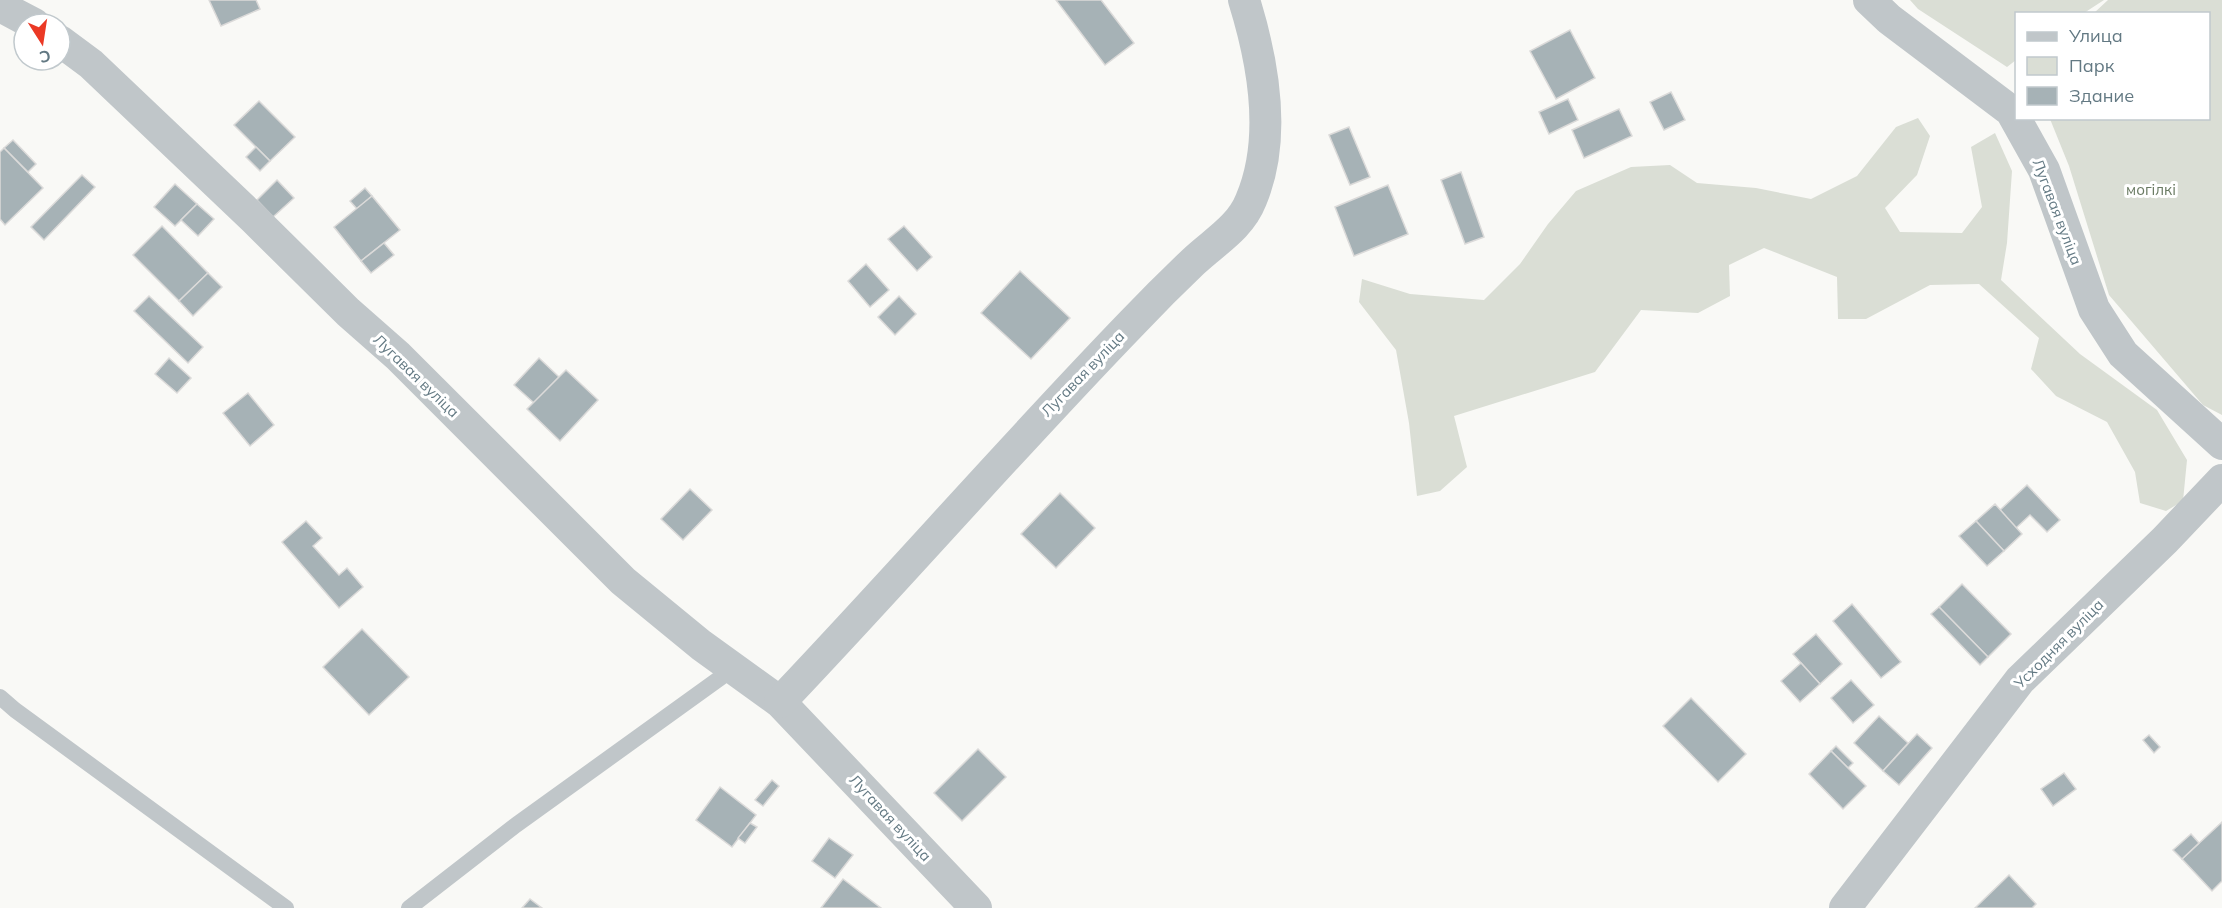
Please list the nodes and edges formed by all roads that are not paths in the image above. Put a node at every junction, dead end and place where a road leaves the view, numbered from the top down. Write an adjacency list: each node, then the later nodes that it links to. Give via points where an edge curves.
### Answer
1 (1244, 0): 10 (street, Лугавая вуліца, via 1253,30 1264,121 1261,168 1251,201 1237,225 1186,269 1007,453)
2 (1869, 0): 4 (street, Лугавая вуліца, via 2011,111)
3 (72, 51): 8 (street, Лугавая вуліца, via 398,356 622,581)
4 (2015, 118)
5 (2016, 120): 6 (street, Лугавая вуліца, via 2044,170 2094,309 2123,354)
6 (2222, 444)
7 (2222, 480): 14 (street, Усходняя вуліца, via 2020,680)
8 (734, 668): 10 (street, Лугавая вуліца); 12 (lane, via 516,825)
9 (0, 697): 11 (lane)
10 (780, 702): 13 (street, Лугавая вуліца)
11 (286, 908)
12 (410, 908)
13 (976, 908)
14 (1845, 908)

